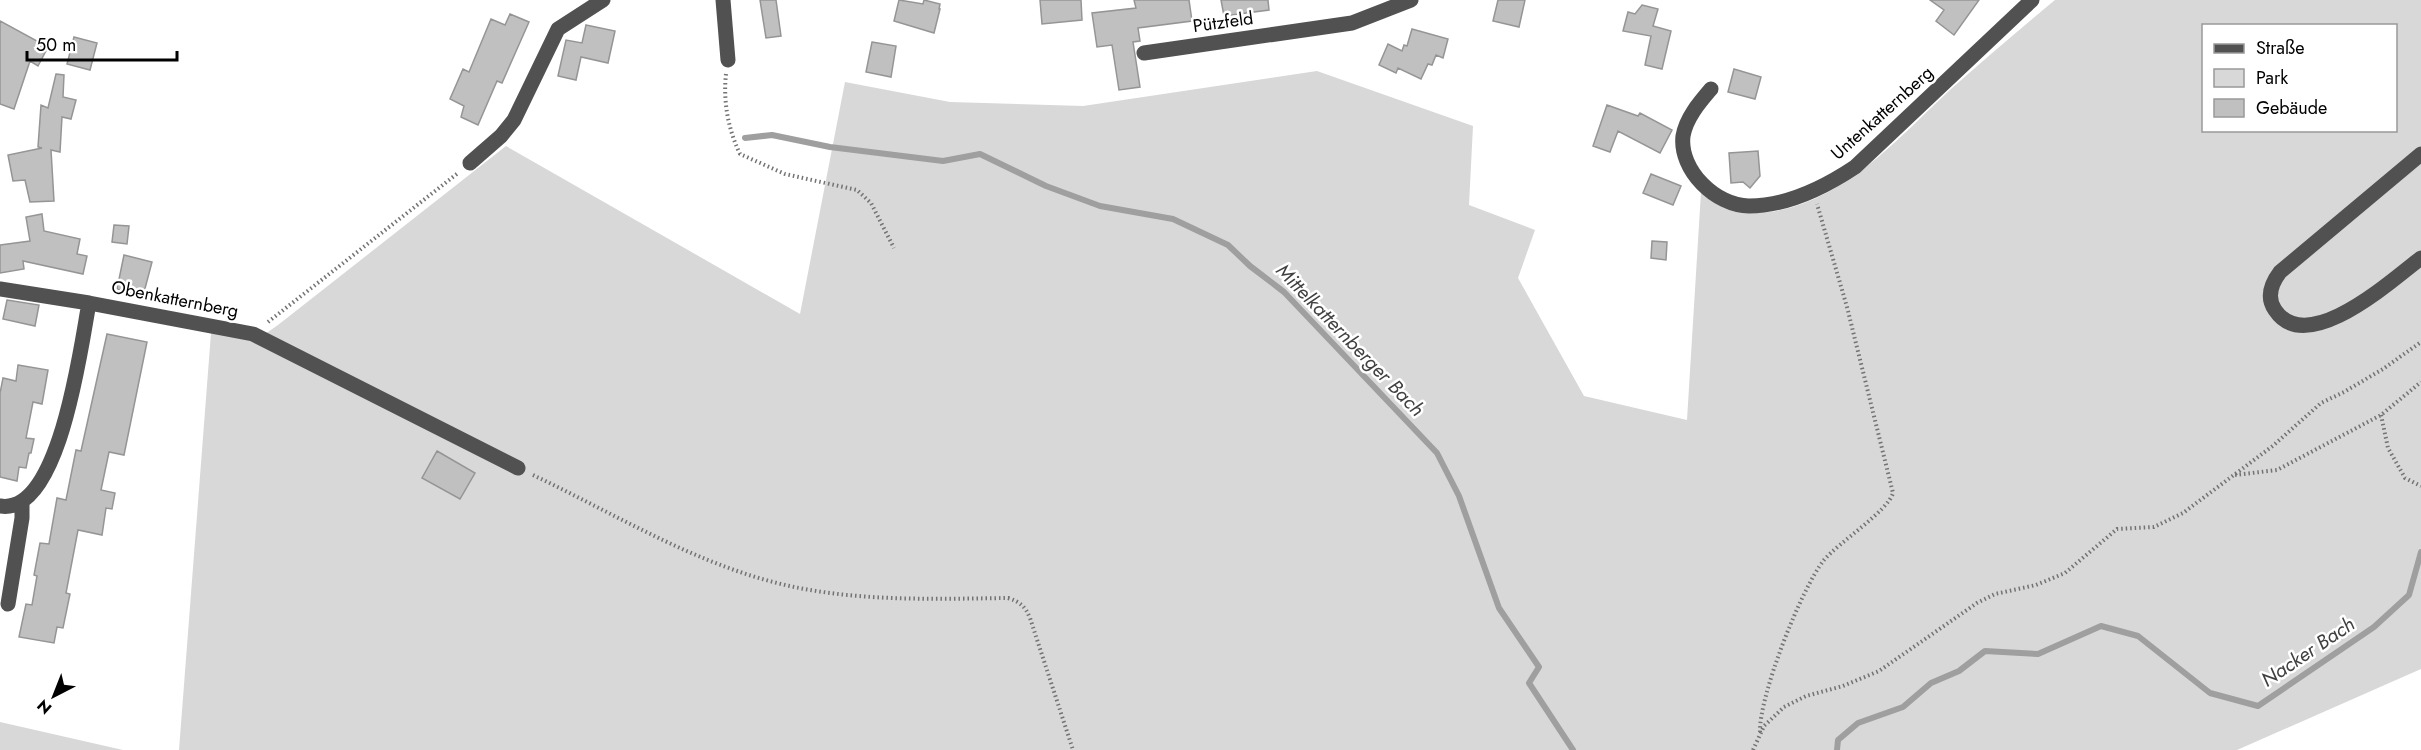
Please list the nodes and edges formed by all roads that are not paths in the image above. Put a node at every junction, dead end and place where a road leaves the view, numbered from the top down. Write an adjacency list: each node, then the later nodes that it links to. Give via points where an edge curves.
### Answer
1 (603, 0): 9 (street, via 558,29 514,120)
2 (723, 0): 6 (street)
3 (1411, 0): 5 (street, Pützfeld, via 1352,23)
4 (2032, 0): 7 (street, Untenkatternberg, via 1855,167 1827,185 1771,204 1731,203 1702,184 1690,167 1683,135 1695,108)
5 (1144, 53)
6 (728, 60)
7 (1711, 89)
8 (2421, 154): 10 (street, via 2280,272 2270,289 2271,303 2282,318 2298,326 2325,322 2360,303)
9 (470, 163)
10 (2421, 258)
11 (0, 289): 12 (street, Obenkatternberg)
12 (89, 303): 13 (street, Obenkatternberg, via 253,334); 14 (street, Obenkatternberg, via 65,421 43,478)
13 (518, 468)
14 (22, 503): 15 (street); 16 (street)
15 (0, 506)
16 (8, 603)

